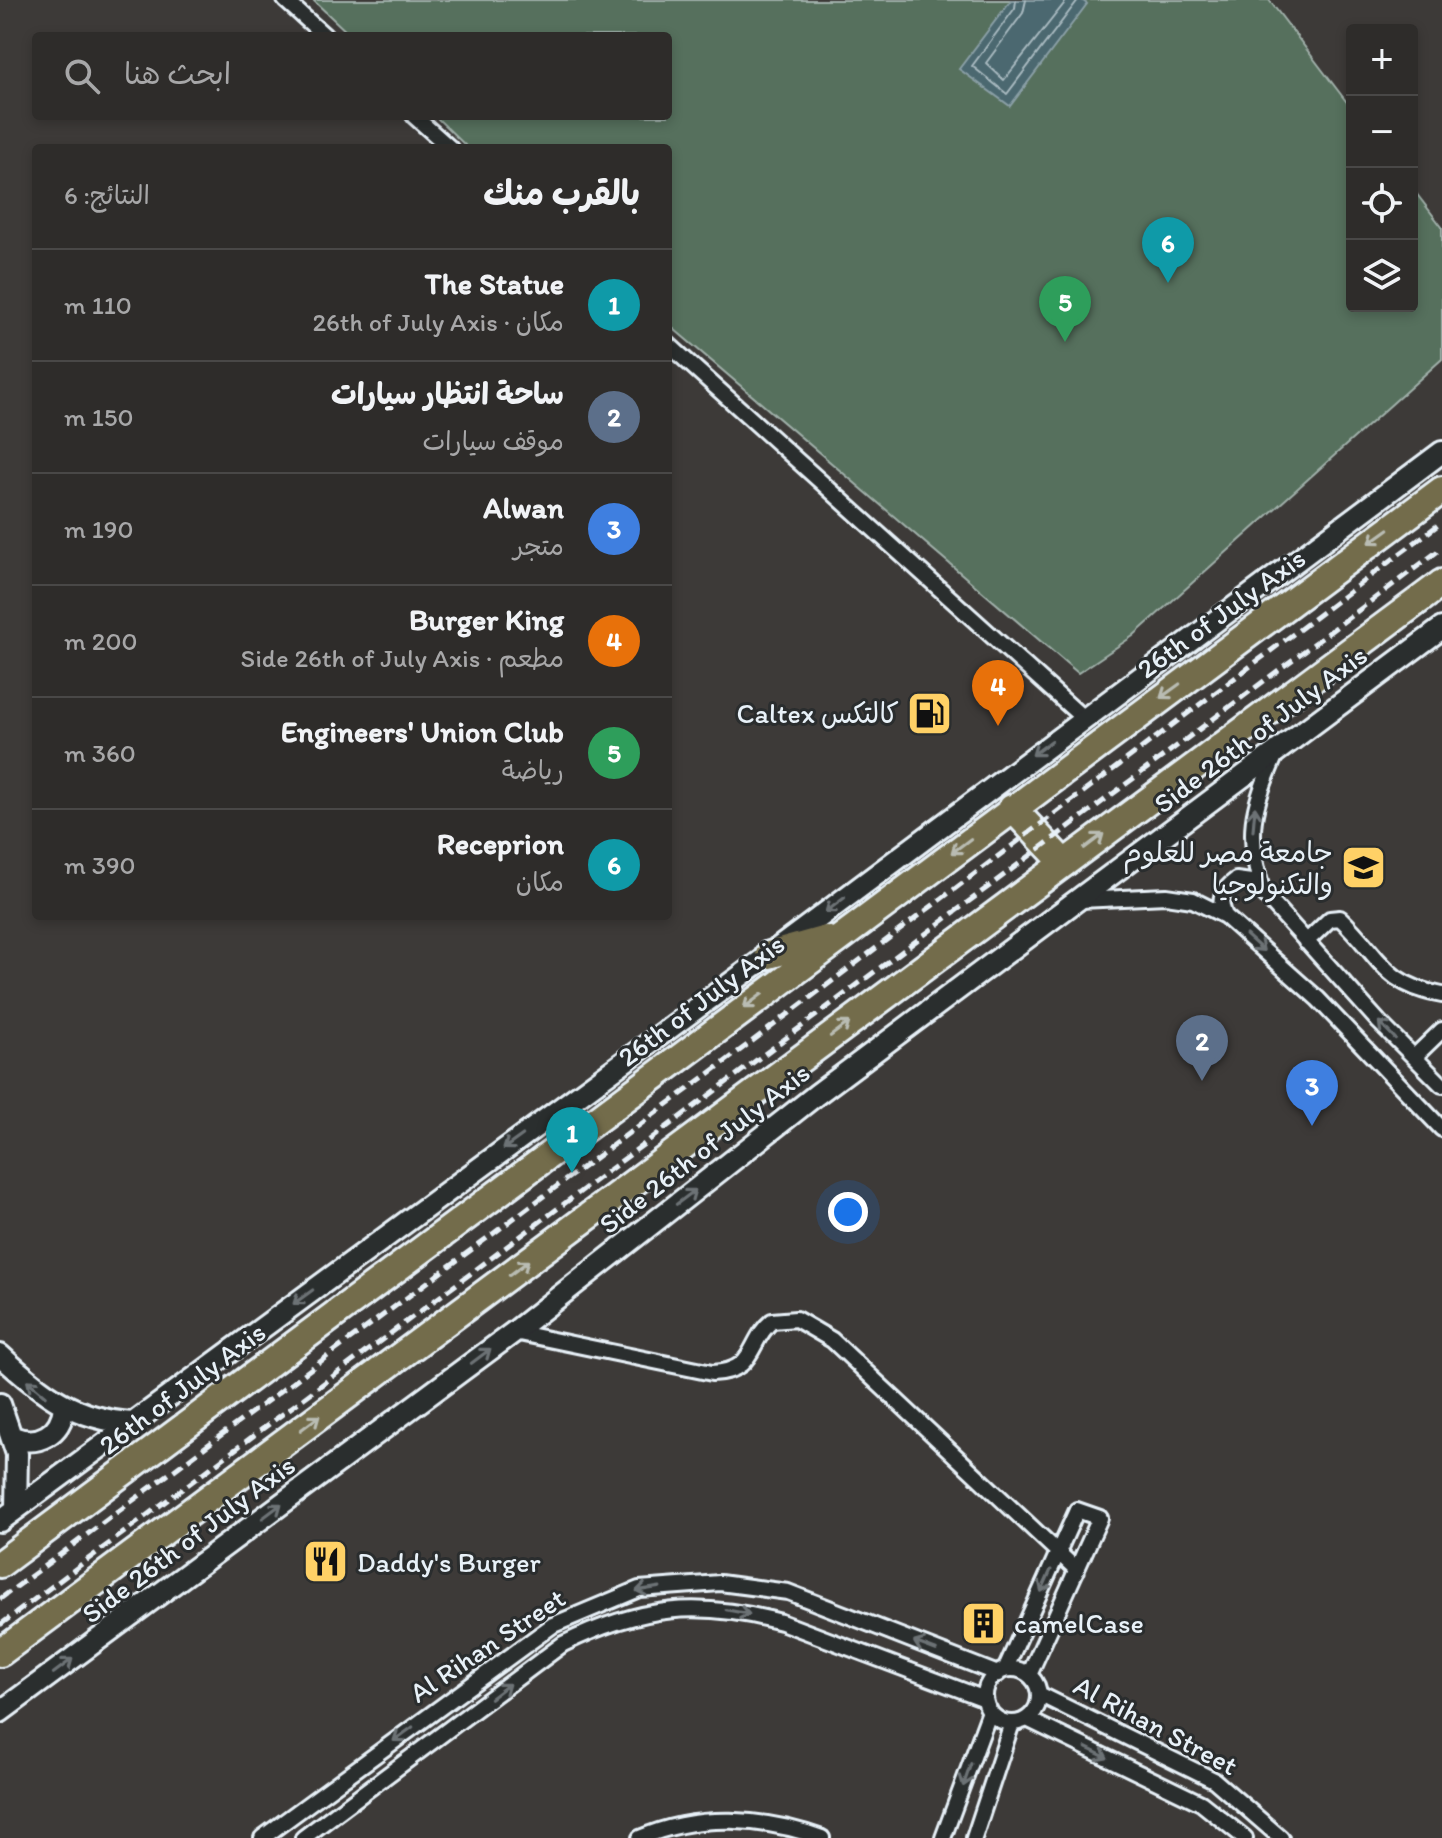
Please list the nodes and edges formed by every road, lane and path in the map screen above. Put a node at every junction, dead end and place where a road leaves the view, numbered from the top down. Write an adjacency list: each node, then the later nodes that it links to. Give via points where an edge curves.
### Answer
1 (285, 0): 2 (street)
2 (321, 32)
3 (418, 120): 4 (street)
4 (446, 144)
5 (672, 348): 10 (street)
6 (1442, 452): 10 (main road)
7 (1442, 490): 12 (highway, 26th of July Axis, one-way to 12)
8 (1442, 583): 13 (highway, one-way to 8)
9 (1442, 628): 11 (main road, Side 26th of July Axis)
10 (1083, 718): 19 (main road, one-way to 19)
11 (1279, 749): 14 (street, one-way to 11, via 1252,824 1256,801); 15 (main road, Side 26th of July Axis)
12 (1012, 808): 13 (highway); 17 (highway, 26th of July Axis, one-way to 17)
13 (1064, 863): 37 (highway, one-way to 13)
14 (1263, 893): 16 (street, via 1251,882 1236,880 1224,888 1220,903); 18 (street)
15 (1079, 900): 16 (street, via 1166,896 1193,900); 25 (main road, Side 26th of July Axis, one-way to 15, via 816,1095)
16 (1225, 916): 24 (street, one-way to 24, via 1318,999)
17 (841, 935): 19 (highway); 33 (highway, 26th of July Axis, one-way to 33)
18 (1306, 942): 20 (street, via 1330,919 1340,918 1389,975); 22 (street, one-way to 18)
19 (769, 955): 29 (main road, one-way to 29)
20 (1442, 995)
21 (1442, 1030): 22 (street)
22 (1414, 1057): 23 (street)
23 (1442, 1085)
24 (1442, 1129)
25 (514, 1332): 32 (street, via 712,1373 745,1362 772,1321 796,1319 832,1340); 42 (main road, Side 26th of July Axis, one-way to 25)
26 (0, 1355): 28 (main road, one-way to 26, via 39,1392)
27 (0, 1404): 30 (main road)
28 (64, 1407): 29 (main road); 30 (main road, via 50,1435 36,1441)
29 (133, 1423): 31 (main road)
30 (13, 1437): 31 (main road, via 19,1473)
31 (8, 1515)
32 (1058, 1553): 34 (street); 34 (street, via 1077,1510 1100,1518); 38 (street, one-way to 38)
33 (0, 1564)
34 (1077, 1570): 39 (street)
35 (686, 1584): 36 (street); 38 (street, Al Rihan Street, one-way to 35, via 788,1592); 45 (street, Al Rihan Street, one-way to 45, via 639,1589 553,1625)
36 (686, 1608): 41 (street, Al Rihan Street, one-way to 41, via 719,1608 781,1622); 46 (street, Al Rihan Street, one-way to 36, via 563,1644 643,1613)
37 (0, 1653)
38 (1001, 1672): 39 (street); 41 (street, via 988,1685)
39 (1029, 1675): 40 (street)
40 (1039, 1694): 43 (street, via 1037,1708); 52 (street, Al Rihan Street, via 1214,1780)
41 (988, 1705): 44 (street, via 999,1720); 49 (street, one-way to 49)
42 (0, 1712)
43 (1027, 1719): 44 (street); 51 (street, Al Rihan Street, one-way to 51, via 1201,1803)
44 (1012, 1723): 50 (street)
45 (262, 1838)
46 (303, 1838)
47 (640, 1838): 48 (street, via 692,1823 733,1820)
48 (822, 1838)
49 (943, 1838)
50 (974, 1838)
51 (1245, 1838)
52 (1281, 1838)

